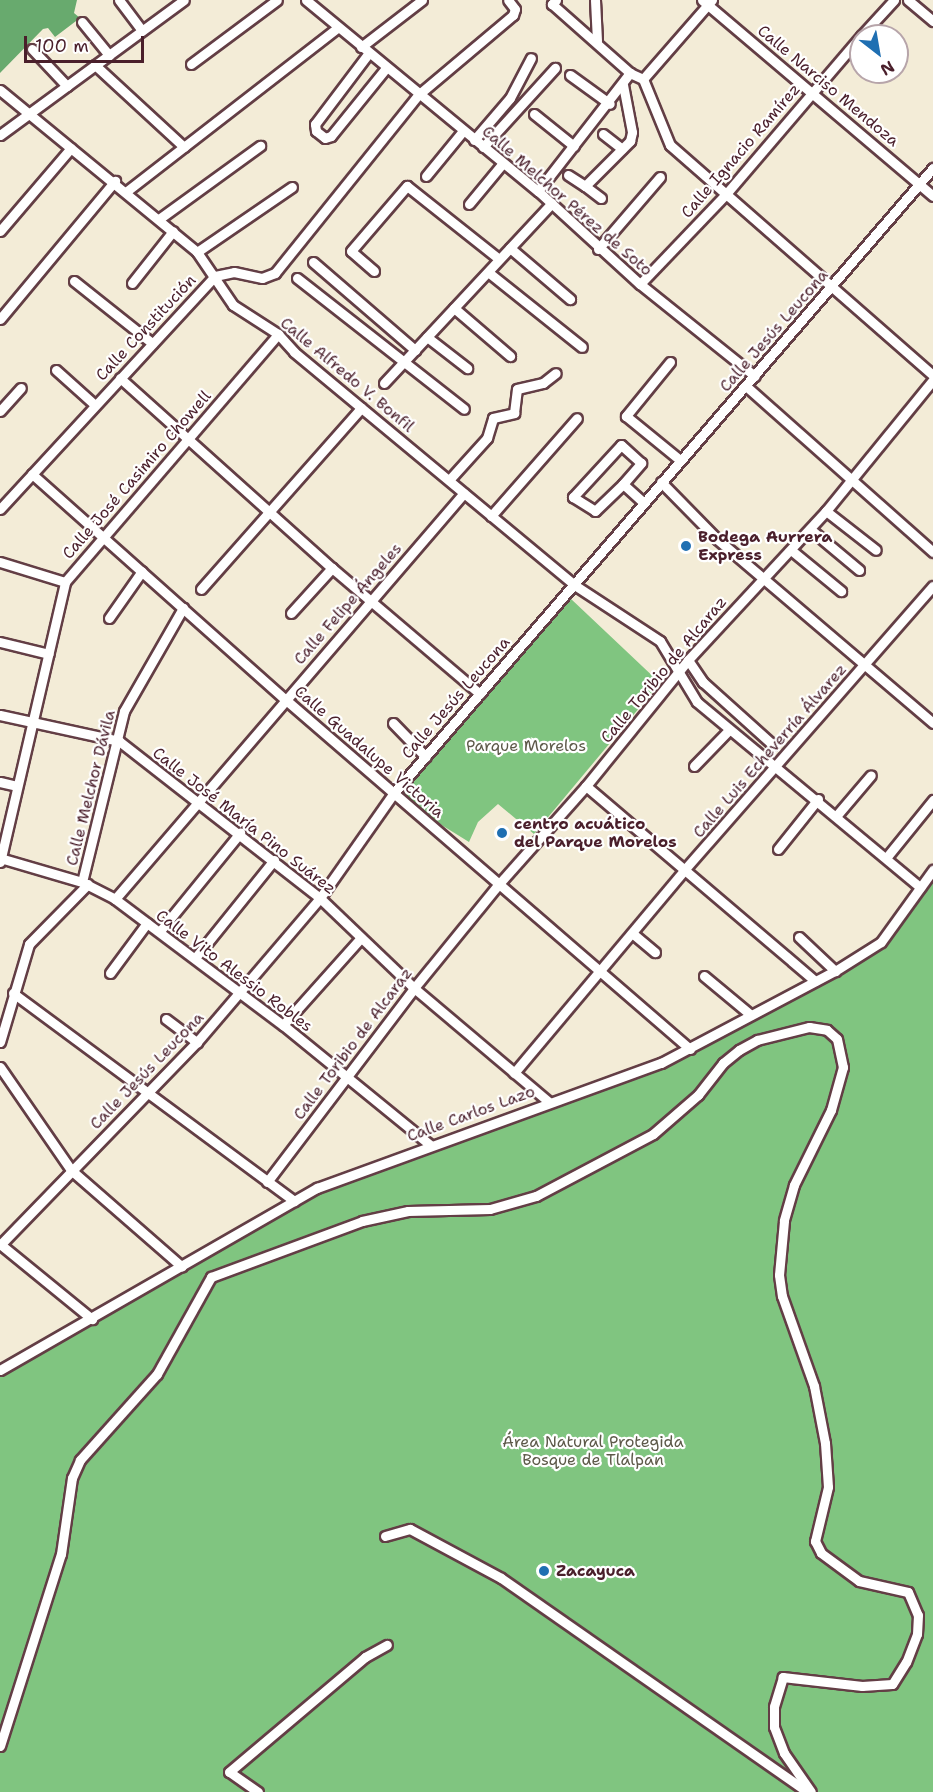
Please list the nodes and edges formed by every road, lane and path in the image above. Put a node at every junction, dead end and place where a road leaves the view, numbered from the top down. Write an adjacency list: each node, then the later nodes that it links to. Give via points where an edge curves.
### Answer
1 (119, 0): 16 (street)
2 (183, 0): 16 (street)
3 (277, 0): 23 (street)
4 (306, 0): 15 (street, Calle Melchor Pérez de Soto)
5 (422, 0): 20 (street)
6 (508, 0): 34 (street, Calle Constitución, via 515,9 513,15)
7 (556, 0): 17 (street, via 552,4)
8 (595, 0): 17 (street)
9 (894, 0): 14 (street, Calle Ignacio Ramírez)
10 (908, 0): 12 (street)
11 (708, 2): 29 (street); 33 (street, Calle Narciso Mendoza)
12 (933, 21)
13 (82, 22): 21 (street)
14 (872, 24)
15 (337, 28): 20 (street, Calle Melchor Pérez de Soto); 44 (street)
16 (142, 30): 21 (street)
17 (597, 42): 27 (street)
18 (32, 50): 30 (street)
19 (849, 50): 33 (street, Calle Ignacio Ramírez)
20 (364, 51): 25 (street, Calle Melchor Pérez de Soto); 25 (street, via 315,123 316,131 325,138 331,136)
21 (109, 55): 24 (street)
22 (531, 58): 41 (street, via 510,98)
23 (191, 64)
24 (96, 65): 30 (street); 44 (street)
25 (386, 68): 34 (street, Calle Melchor Pérez de Soto)
26 (555, 68): 45 (street)
27 (630, 73): 29 (street); 31 (street)
28 (570, 75): 35 (street)
29 (643, 79): 59 (street, via 665,139)
30 (67, 86): 36 (street)
31 (623, 86): 35 (street); 47 (street, via 632,137)
32 (0, 90): 36 (street, Calle Alfredo V. Bonfil)
33 (813, 92): 54 (street, Calle Narciso Mendoza); 59 (street, Calle Ignacio Ramírez)
34 (418, 95): 38 (street, Calle Melchor Pérez de Soto); 74 (street, Calle Constitución, via 275,273 262,278 234,272)
35 (610, 104): 43 (street)
36 (30, 113): 40 (street); 46 (street, Calle Alfredo V. Bonfil)
37 (534, 114): 43 (street)
38 (463, 131): 41 (street, Calle Melchor Pérez de Soto); 51 (street)
39 (603, 134): 47 (street)
40 (0, 135)
41 (474, 140): 45 (street, Calle Melchor Pérez de Soto)
42 (260, 146): 64 (street)
43 (574, 146): 58 (street)
44 (184, 147): 57 (street)
45 (483, 147): 48 (street, Calle Melchor Pérez de Soto)
46 (71, 148): 53 (street, Calle Alfredo V. Bonfil); 65 (street)
47 (622, 149): 55 (street)
48 (503, 163): 58 (street, Calle Melchor Pérez de Soto); 63 (street)
49 (933, 168): 54 (street, Calle Jesús Leucona)
50 (568, 175): 55 (street)
51 (426, 176)
52 (660, 177): 68 (street)
53 (115, 182): 57 (street, Calle Alfredo V. Bonfil); 82 (street)
54 (920, 184): 60 (street, Calle Narciso Mendoza); 79 (street, Calle Jesús Leucona)
55 (585, 186): 61 (street)
56 (292, 187): 69 (street)
57 (127, 191): 64 (street, Calle Alfredo V. Bonfil)
58 (538, 191): 62 (street, Calle Melchor Pérez de Soto)
59 (726, 194): 78 (street, Calle Ignacio Ramírez); 79 (street)
60 (933, 196)
61 (601, 198)
62 (552, 203): 67 (street); 68 (street, Calle Melchor Pérez de Soto)
63 (469, 204)
64 (159, 219): 66 (street, Calle Alfredo V. Bonfil)
65 (0, 231)
66 (173, 231): 69 (street, Calle Alfredo V. Bonfil); 77 (street)
67 (510, 248): 70 (street); 80 (street)
68 (598, 249): 78 (street, Calle Melchor Pérez de Soto)
69 (197, 252): 74 (street, Calle Alfredo V. Bonfil)
70 (499, 260): 72 (street, via 407,186 351,251); 73 (street)
71 (313, 262): 87 (street)
72 (374, 271)
73 (488, 272): 81 (street); 86 (street)
74 (215, 276): 83 (street, Calle Alfredo V. Bonfil, via 234,305); 85 (street, Calle Constitución)
75 (297, 278): 89 (street)
76 (74, 281): 85 (street)
77 (132, 283)
78 (640, 284): 95 (street, Calle Melchor Pérez de Soto)
79 (833, 287): 94 (street); 95 (street, Calle Jesús Leucona)
80 (570, 299)
81 (454, 308): 84 (street); 88 (street)
82 (0, 319)
83 (278, 334): 102 (street, Calle Alfredo V. Bonfil); 106 (street, Calle José Casimiro Chowell)
84 (427, 337): 87 (street); 91 (street)
85 (152, 343): 96 (street, Calle Constitución)
86 (582, 347)
87 (415, 350): 89 (street)
88 (510, 356)
89 (403, 361): 98 (street); 103 (street)
90 (670, 362): 107 (street, via 626,416)
91 (467, 368)
92 (56, 370): 101 (street)
93 (556, 373): 109 (street, via 543,383 516,389 514,413 493,418 487,438)
94 (933, 375)
95 (755, 376): 99 (street, Calle Jesús Leucona)
96 (120, 378): 101 (street, Calle Constitución); 106 (street)
97 (933, 380): 111 (street, Calle Toribio de Alcaraz)
98 (384, 383)
99 (746, 386): 107 (street, Calle Jesús Leucona); 111 (street)
100 (21, 388): 104 (street)
101 (95, 405): 108 (street, Calle Constitución)
102 (361, 408): 109 (street, Calle Alfredo V. Bonfil); 117 (street)
103 (464, 409)
104 (0, 411)
105 (577, 418): 118 (street)
106 (188, 438): 117 (street); 120 (street, Calle José Casimiro Chowell)
107 (680, 460): 110 (street, Calle Jesús Leucona)
108 (32, 474): 115 (street, Calle Constitución); 120 (street, Calle Guadalupe Victoria)
109 (449, 480): 113 (street, Calle Alfredo V. Bonfil)
110 (661, 482): 114 (street, Calle Jesús Leucona); 128 (street)
111 (850, 482): 116 (street, Calle Toribio de Alcaraz); 123 (street)
112 (623, 484): 112 (street, via 640,463 621,445 573,497 596,511); 114 (street)
113 (464, 493): 118 (street, Calle Alfredo V. Bonfil); 134 (street, Calle Felipe Ángeles)
114 (643, 502): 130 (street, Calle Jesús Leucona)
115 (0, 509)
116 (826, 511): 119 (street, Calle Toribio de Alcaraz); 122 (street)
117 (269, 512): 125 (street); 132 (street)
118 (491, 516): 130 (street, Calle Alfredo V. Bonfil)
119 (810, 529): 121 (street, Calle Toribio de Alcaraz); 126 (street)
120 (102, 534): 127 (street, Calle Guadalupe Victoria); 129 (street, Calle José Casimiro Chowell)
121 (790, 550): 128 (street, Calle Toribio de Alcaraz); 133 (street)
122 (876, 550)
123 (933, 552)
124 (0, 562): 129 (street)
125 (332, 568): 134 (street); 136 (street)
126 (859, 570)
127 (142, 571): 135 (street, Calle Guadalupe Victoria); 137 (street)
128 (763, 580): 140 (street, Calle Toribio de Alcaraz); 141 (street)
129 (65, 582): 139 (street, Calle José Casimiro Chowell)
130 (573, 584): 142 (street, Calle Alfredo V. Bonfil, via 646,630 660,642); 143 (street, Calle Jesús Leucona)
131 (933, 586): 141 (street, Calle Luis Echeverría Álvarez)
132 (201, 589)
133 (841, 591)
134 (370, 602): 143 (street); 144 (street, Calle Felipe Ángeles)
135 (183, 608): 144 (street, Calle Guadalupe Victoria); 150 (street, Calle Melchor Dávila, via 124,711)
136 (291, 613)
137 (109, 618)
138 (0, 642): 139 (street)
139 (49, 654): 146 (street, Calle José Casimiro Chowell)
140 (688, 660): 142 (street, Calle Toribio de Alcaraz); 151 (street, via 703,682)
141 (866, 665): 148 (street); 154 (street, Calle Luis Echeverría Álvarez)
142 (680, 672): 149 (street, Calle Alfredo V. Bonfil, via 697,702); 158 (street, Calle Toribio de Alcaraz)
143 (480, 694): 152 (street, Calle Jesús Leucona)
144 (286, 700): 159 (street, Calle Guadalupe Victoria); 162 (street, Calle Felipe Ángeles)
145 (0, 715): 146 (street, Calle José María Pino Suárez)
146 (31, 722): 150 (street, Calle José María Pino Suárez); 157 (street, Calle José Casimiro Chowell)
147 (393, 723): 152 (street)
148 (933, 723)
149 (729, 730): 153 (street); 154 (street, Calle Alfredo V. Bonfil)
150 (120, 741): 162 (street, Calle José María Pino Suárez); 171 (street, Calle Melchor Dávila)
151 (773, 745)
152 (426, 757): 159 (street, Calle Jesús Leucona)
153 (694, 766)
154 (777, 767): 160 (street, Calle Alfredo V. Bonfil); 169 (street, Calle Luis Echeverría Álvarez)
155 (871, 776): 163 (street)
156 (0, 782): 157 (street)
157 (17, 786): 167 (street, Calle José Casimiro Chowell)
158 (586, 786): 169 (street); 172 (street, Calle Toribio de Alcaraz)
159 (393, 794): 172 (street, Calle Guadalupe Victoria); 174 (street, Calle Jesús Leucona)
160 (818, 799): 163 (street, Calle Alfredo V. Bonfil); 165 (street)
161 (933, 800): 166 (street)
162 (197, 803): 164 (street, Calle José María Pino Suárez); 175 (street, Calle Felipe Ángeles)
163 (837, 815): 166 (street, Calle Alfredo V. Bonfil)
164 (240, 833): 168 (street, Calle José María Pino Suárez); 177 (street)
165 (778, 849)
166 (886, 858): 173 (street, Calle Alfredo V. Bonfil)
167 (1, 860): 171 (street, Calle Vito Alessio Robles)
168 (274, 860): 174 (street, Calle José María Pino Suárez); 182 (street)
169 (685, 869): 178 (street, Calle Luis Echeverría Álvarez); 187 (street)
170 (933, 870): 173 (street, Calle Carlos Lazo)
171 (85, 883): 175 (street, Calle Vito Alessio Robles); 190 (street, via 29,945)
172 (498, 885): 184 (street, Calle Guadalupe Victoria); 188 (street, Calle Toribio de Alcaraz)
173 (920, 887): 183 (street, Calle Carlos Lazo, via 881,942)
174 (320, 898): 180 (street, Calle José María Pino Suárez); 189 (street, Calle Jesús Leucona)
175 (115, 899): 176 (street, Calle Vito Alessio Robles)
176 (147, 923): 177 (street, Calle Vito Alessio Robles); 185 (street)
177 (160, 932): 182 (street, Calle Vito Alessio Robles)
178 (632, 933): 181 (street); 184 (street, Calle Luis Echeverría Álvarez)
179 (799, 937): 183 (street)
180 (360, 939): 188 (street, Calle José María Pino Suárez); 193 (street)
181 (655, 952)
182 (195, 958): 189 (street, Calle Vito Alessio Robles)
183 (835, 971): 187 (street, Calle Carlos Lazo)
184 (599, 972): 196 (street, Calle Guadalupe Victoria); 198 (street, Calle Luis Echeverría Álvarez)
185 (110, 973)
186 (704, 976): 191 (street)
187 (815, 981): 191 (street, Calle Carlos Lazo)
188 (414, 988): 198 (street, Calle José María Pino Suárez); 199 (street, Calle Toribio de Alcaraz)
189 (240, 992): 193 (street, Calle Vito Alessio Robles); 195 (street, Calle Jesús Leucona)
190 (13, 993): 194 (street); 200 (street)
191 (751, 1015): 196 (street, Calle Carlos Lazo)
192 (166, 1019): 195 (street)
193 (283, 1025): 199 (street, Calle Vito Alessio Robles)
194 (0, 1042)
195 (197, 1042): 200 (street, Calle Jesús Leucona)
196 (690, 1048): 201 (street, Calle Carlos Lazo, via 661,1063)
197 (0, 1067): 203 (street)
198 (514, 1073): 201 (street, Calle José María Pino Suárez)
199 (346, 1076): 202 (street, Calle Vito Alessio Robles); 204 (street, Calle Toribio de Alcaraz)
200 (149, 1095): 203 (street, Calle Jesús Leucona); 204 (street)
201 (549, 1102): 202 (street, Calle Carlos Lazo)
202 (430, 1145): 205 (street, Calle Carlos Lazo, via 347,1175)
203 (71, 1170): 206 (street, Calle Jesús Leucona); 207 (street)
204 (267, 1182): 205 (street)
205 (294, 1201): 207 (street, Calle Carlos Lazo)
206 (0, 1245): 208 (street)
207 (182, 1267): 208 (street, Calle Carlos Lazo)
208 (92, 1319): 209 (street, Calle Carlos Lazo)
209 (0, 1370)
210 (386, 1536): 214 (street, via 410,1529 501,1578)
211 (387, 1645): 213 (street, via 365,1658 229,1772)
212 (0, 1746): 214 (street, via 61,1554 72,1478 80,1460 157,1374 211,1277 362,1221 408,1212 490,1209 536,1196 653,1134 698,1095 723,1063 739,1050 757,1040 809,1027 827,1030 837,1040 843,1067 831,1110 794,1185 784,1221 779,1275 782,1296 814,1386 825,1443 828,1488 815,1541 821,1553 859,1581 908,1592 918,1615 917,1634 892,1684 862,1686 783,1677 774,1707 774,1727 784,1752)
213 (258, 1792)
214 (810, 1792)

